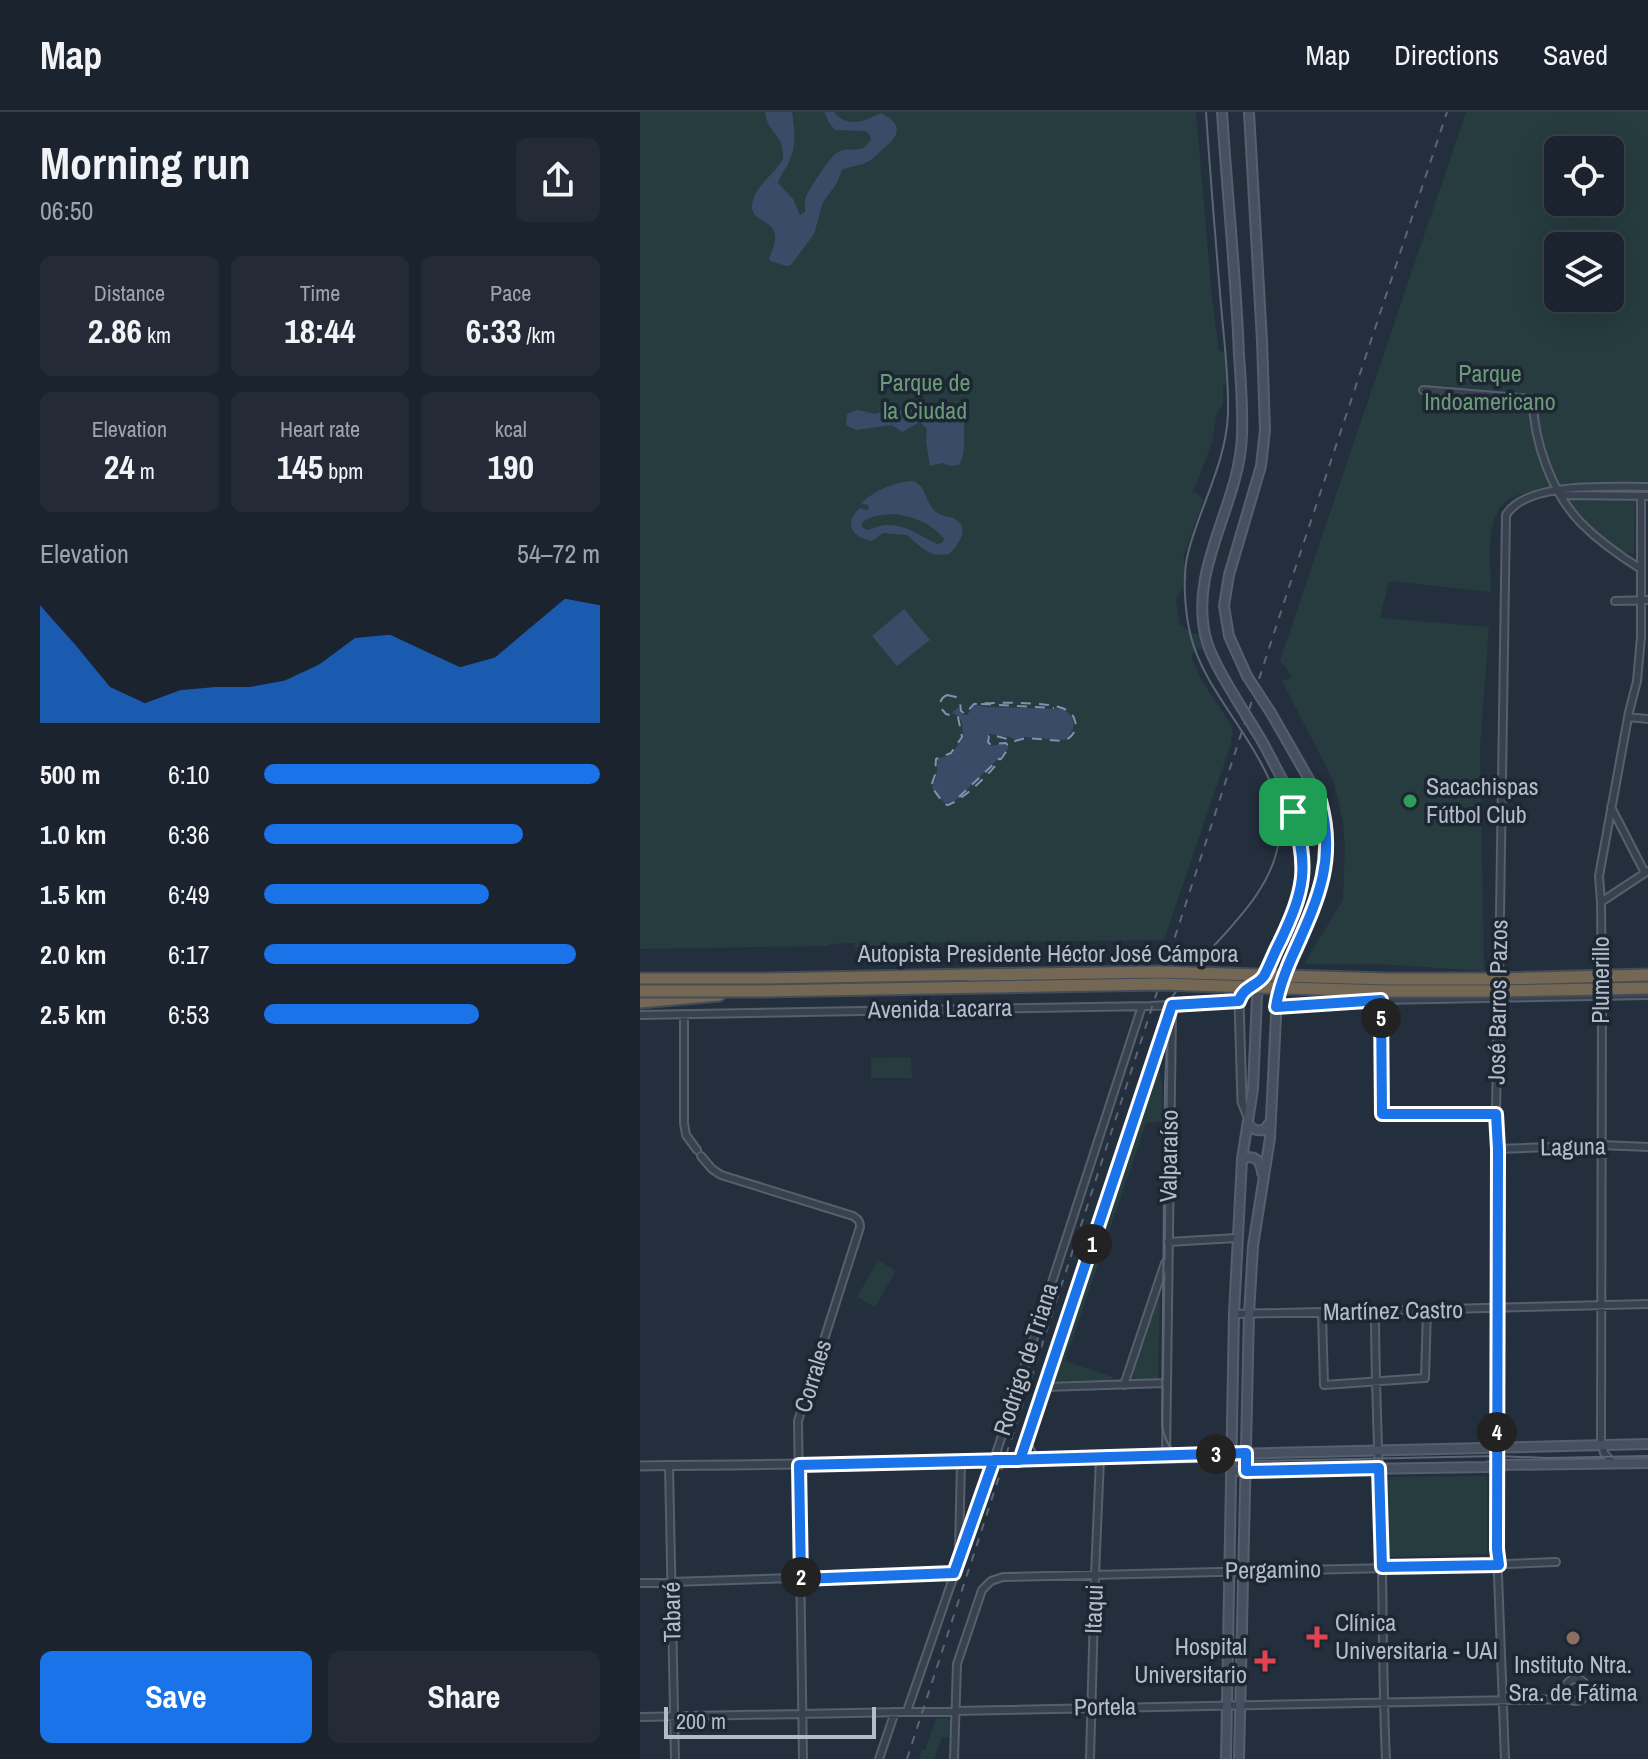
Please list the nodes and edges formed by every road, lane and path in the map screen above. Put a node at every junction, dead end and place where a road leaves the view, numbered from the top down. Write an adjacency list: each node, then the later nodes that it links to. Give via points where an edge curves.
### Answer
1 (1222, 112): 15 (main road, bridge, via 1242,437 1202,608 1212,656 1282,779)
2 (1249, 112): 13 (main road, bridge, via 1265,430 1261,466 1224,606 1229,636 1247,676)
3 (1423, 390): 5 (street, via 1533,399 1538,442)
4 (1648, 487): 5 (street, via 1568,487)
5 (1560, 493): 6 (street); 7 (street, via 1579,522); 27 (street, José Barros Pazos, via 1519,501 1506,515)
6 (1645, 496): 7 (street, Plumerillo)
7 (1641, 569): 8 (street, Plumerillo)
8 (1644, 600): 9 (street); 10 (street, Plumerillo)
9 (1615, 601)
10 (1645, 636): 11 (street, Plumerillo)
11 (1628, 717): 12 (street); 14 (street, Plumerillo)
12 (1648, 719)
13 (1320, 801): 15 (main road, via 1302,798); 33 (main road, via 1326,867)
14 (1611, 807): 16 (street); 17 (street, Plumerillo, via 1599,876)
15 (1293, 812): 21 (main road, via 1303,873 1293,914)
16 (1646, 872): 17 (street)
17 (1601, 902): 25 (street, Plumerillo)
18 (640, 971): 22 (highway, via 721,974)
19 (1648, 975): 22 (highway, Autopista Presidente Héctor José Cámpora, bridge, via 1386,979 1159,972)
20 (640, 979): 22 (highway, Autopista Presidente Héctor José Cámpora)
21 (1262, 979): 29 (main road); 38 (main road)
22 (764, 985): 23 (highway, Autopista Presidente Héctor José Cámpora, bridge); 24 (highway, Autopista Presidente Héctor José Cámpora, bridge); 30 (highway, bridge)
23 (1648, 988)
24 (640, 991)
25 (1602, 995): 26 (street); 27 (street); 39 (street, Plumerillo)
26 (1648, 995)
27 (1498, 998): 28 (street); 36 (street, José Barros Pazos)
28 (1381, 1000): 33 (street); 36 (street, via 1382,1114)
29 (1239, 1001): 31 (street, Avenida Lacarra); 38 (street, via 1242,1102)
30 (640, 1002)
31 (1172, 1005): 32 (street, Avenida Lacarra); 45 (street, Valparaíso); 58 (street)
32 (1142, 1006): 34 (street, Avenida Lacarra); 67 (street, Rodrigo de Triana)
33 (1276, 1007): 37 (main road)
34 (684, 1014): 35 (street, Avenida Lacarra); 72 (street, Corrales, via 684,1123 699,1153 716,1173 860,1222 800,1411)
35 (640, 1015)
36 (1496, 1114): 41 (street, José Barros Pazos)
37 (1271, 1120): 38 (main road, via 1258,1131); 43 (main road)
38 (1248, 1121): 42 (main road)
39 (1601, 1145): 40 (street, Laguna); 41 (street, Laguna); 48 (street, Plumerillo)
40 (1648, 1147)
41 (1498, 1149): 49 (street, José Barros Pazos)
42 (1242, 1159): 43 (main road, via 1259,1161); 44 (main road)
43 (1263, 1182): 54 (main road)
44 (1236, 1238): 45 (street); 53 (main road)
45 (1168, 1242): 46 (street, Valparaíso)
46 (1168, 1258): 56 (street, Valparaíso); 57 (street, Valparaíso)
47 (1648, 1304): 48 (street, Martínez Castro)
48 (1602, 1305): 49 (street, Martínez Castro); 60 (street, Plumerillo)
49 (1497, 1308): 50 (street, Martínez Castro); 61 (street, José Barros Pazos)
50 (1427, 1309): 51 (street, Martínez Castro); 55 (street, via 1425,1378)
51 (1375, 1311): 52 (street, Martínez Castro); 55 (street)
52 (1322, 1313): 54 (street, Martínez Castro); 55 (street, via 1324,1385)
53 (1234, 1314): 54 (street, Martínez Castro); 64 (main road)
54 (1249, 1314): 63 (main road)
55 (1375, 1381): 62 (street)
56 (1166, 1383): 57 (street); 65 (street, Valparaíso)
57 (1124, 1385): 58 (street)
58 (1045, 1387): 68 (street)
59 (1648, 1444): 60 (main road)
60 (1601, 1445): 61 (main road); 70 (street)
61 (1497, 1447): 62 (main road); 73 (street, José Barros Pazos)
62 (1377, 1450): 63 (main road); 76 (street)
63 (1246, 1453): 64 (main road); 78 (main road)
64 (1232, 1454): 65 (street); 77 (main road)
65 (1166, 1456): 66 (street)
66 (1100, 1459): 68 (street); 86 (street, Itaqui)
67 (994, 1460): 68 (street); 69 (street); 79 (street, Rodrigo de Triana)
68 (1020, 1460)
69 (961, 1461): 72 (street); 79 (street)
70 (1613, 1463): 71 (main road); 73 (main road)
71 (1648, 1463)
72 (799, 1465): 75 (street); 87 (street, Corrales)
73 (1496, 1465): 76 (main road); 81 (street, José Barros Pazos)
74 (640, 1466): 75 (street)
75 (669, 1466): 88 (street, Tabaré)
76 (1379, 1468): 78 (main road); 82 (street)
77 (1231, 1471): 78 (main road); 83 (main road)
78 (1246, 1471): 84 (main road)
79 (959, 1558): 85 (street, Rodrigo de Triana)
80 (1556, 1562): 81 (street, Pergamino)
81 (1499, 1565): 82 (street, Pergamino); 91 (street, José Barros Pazos)
82 (1382, 1567): 84 (street, Pergamino); 92 (street)
83 (1229, 1571): 84 (street, Pergamino); 86 (street, Pergamino); 94 (main road)
84 (1243, 1571): 93 (main road)
85 (954, 1573): 87 (street); 96 (street, Rodrigo de Triana)
86 (1095, 1575): 95 (street, Itaqui); 97 (street, Pergamino, via 991,1581 982,1590 957,1664)
87 (801, 1579): 88 (street); 99 (street, Corrales)
88 (671, 1582): 89 (street); 100 (street, Tabaré)
89 (640, 1583)
90 (1570, 1699): 91 (street, Portela)
91 (1503, 1700): 92 (street, Portela); 110 (street, José Barros Pazos)
92 (1383, 1703): 93 (street, Portela); 109 (street)
93 (1241, 1705): 94 (street, Portela); 108 (main road)
94 (1228, 1706): 95 (street, Portela); 107 (main road)
95 (1091, 1707): 97 (street, Portela); 106 (street, Itaqui)
96 (907, 1711): 97 (street, Portela); 98 (street, Portela)
97 (955, 1711): 105 (street)
98 (895, 1712): 99 (street, Portela); 104 (street)
99 (803, 1713): 100 (street, Portela); 103 (street, Corrales)
100 (674, 1715): 101 (street, Portela); 102 (street, Tabaré)
101 (640, 1717)
102 (675, 1759)
103 (803, 1759)
104 (879, 1759)
105 (954, 1759)
106 (1090, 1759)
107 (1226, 1759)
108 (1239, 1759)
109 (1386, 1759)
110 (1505, 1759)

